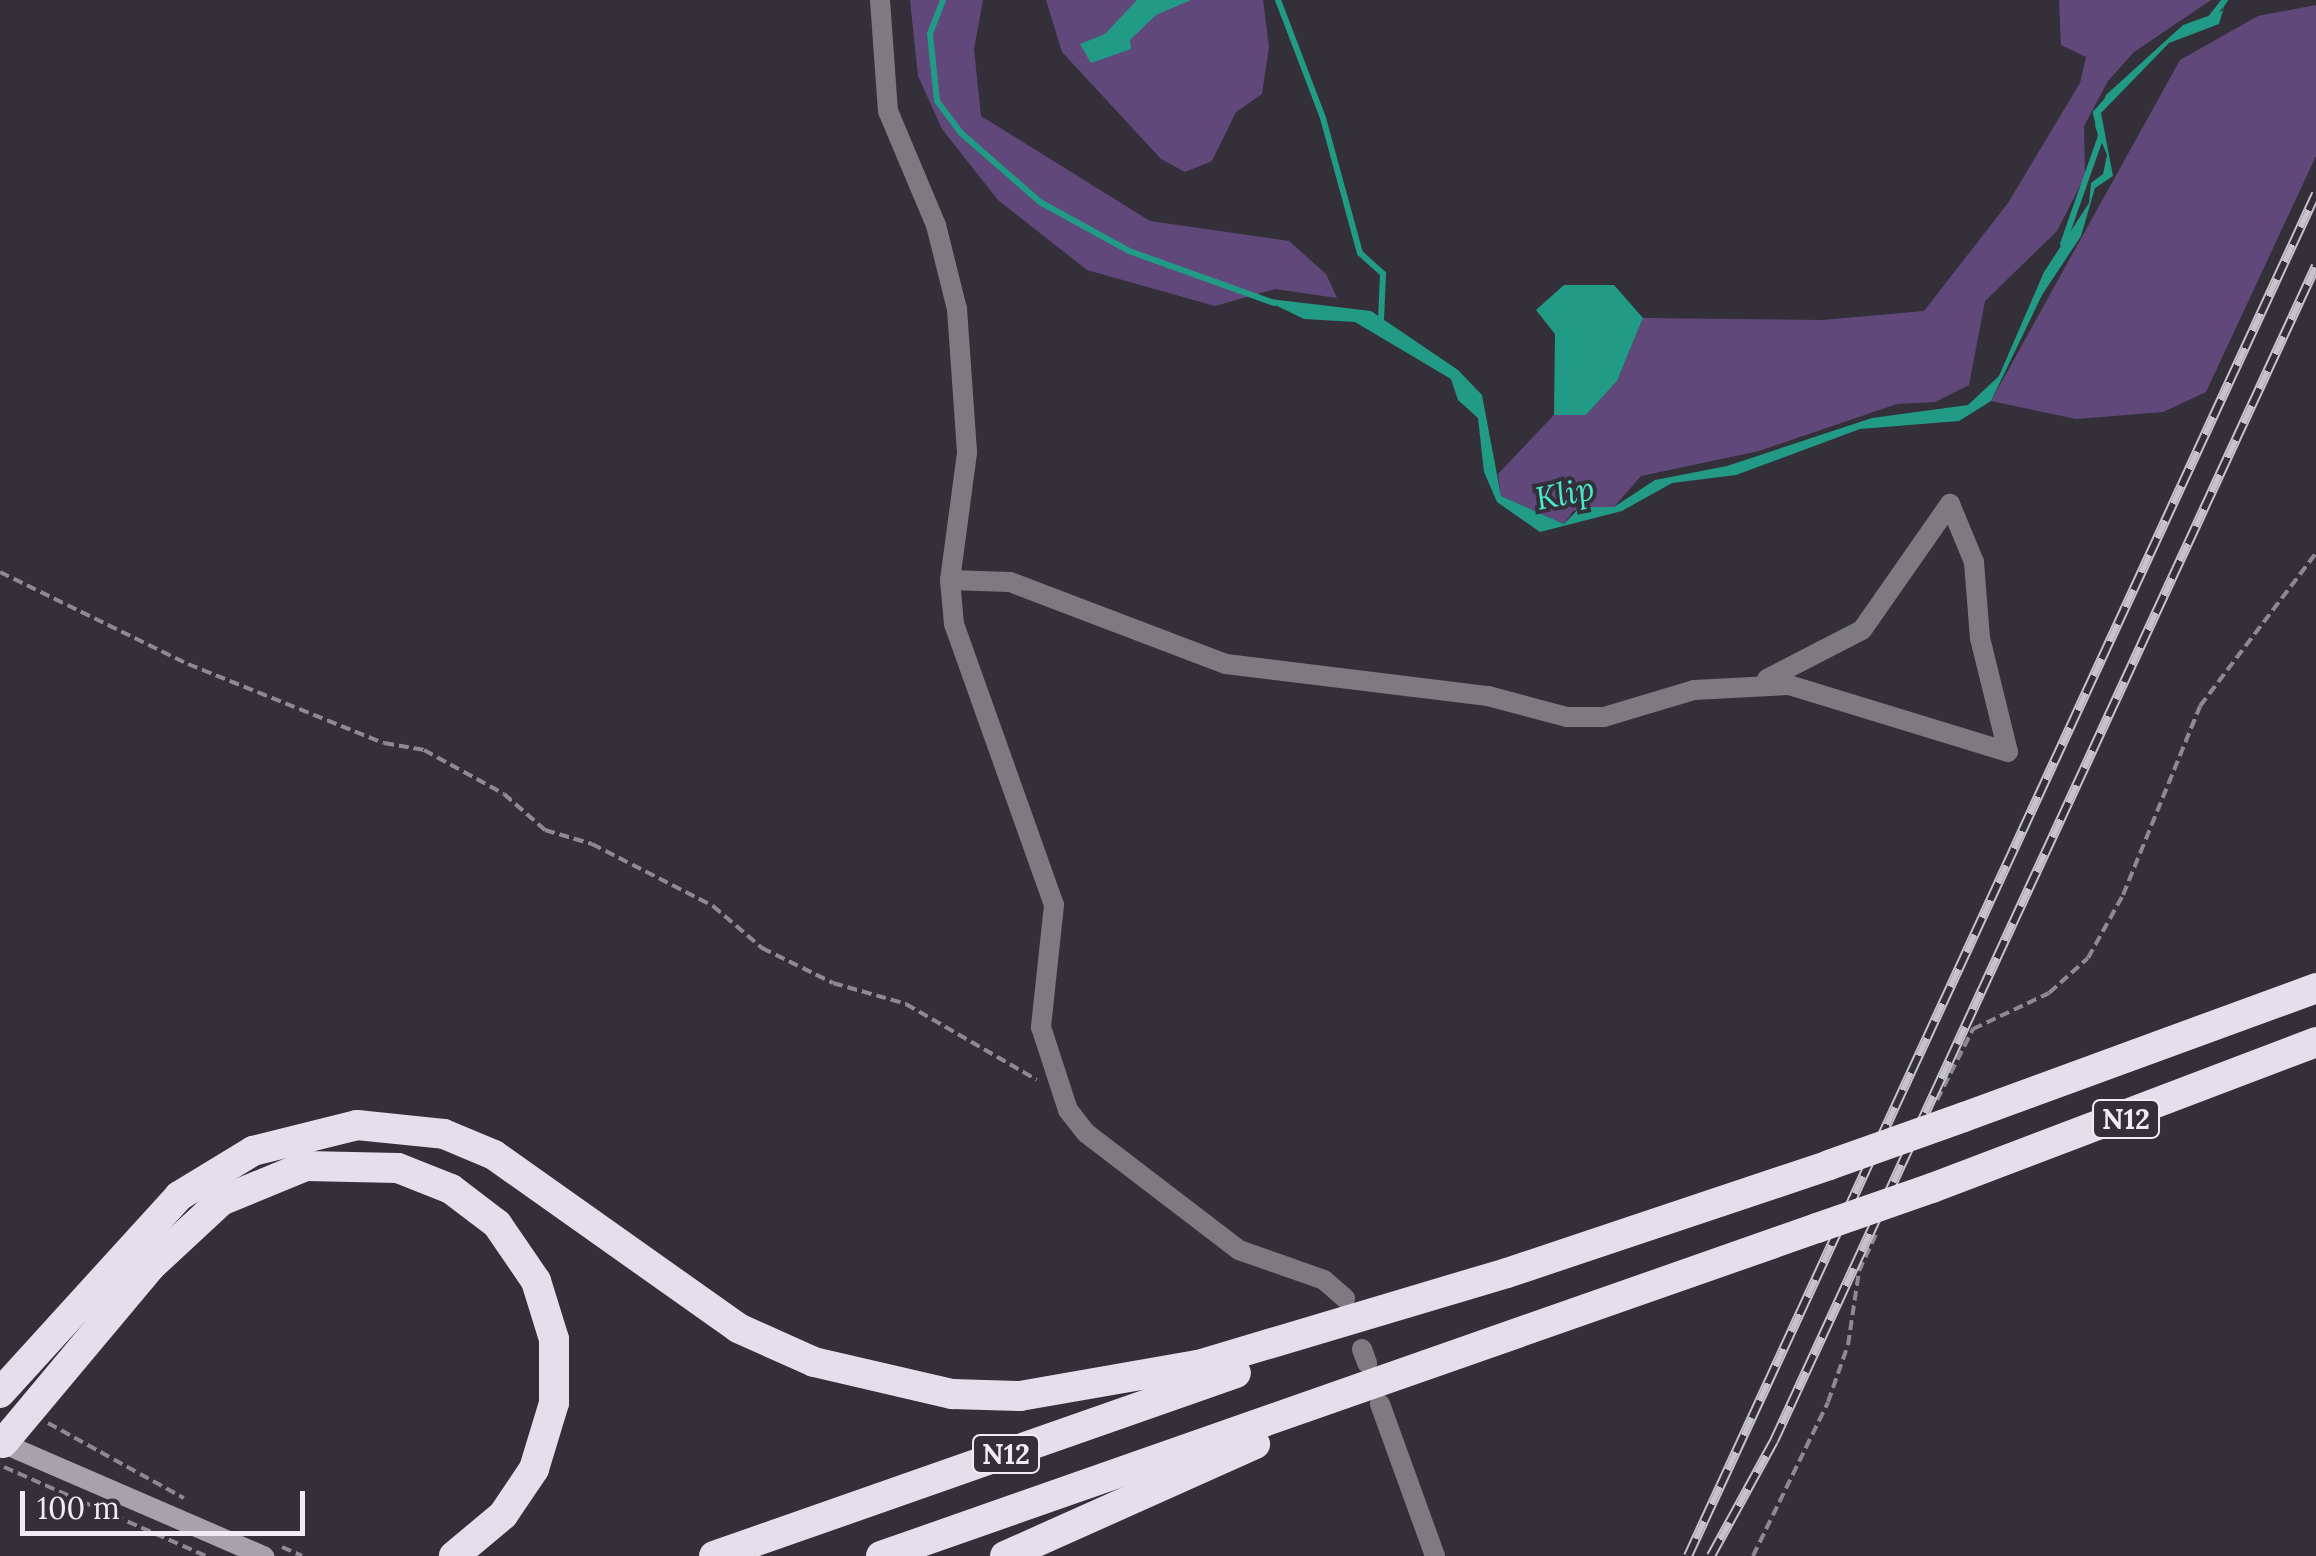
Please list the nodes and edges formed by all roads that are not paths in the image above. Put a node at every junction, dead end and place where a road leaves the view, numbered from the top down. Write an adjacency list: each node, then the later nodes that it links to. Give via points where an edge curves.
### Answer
1 (880, 0): 2 (street, via 888,112 936,225 956,309 967,454)
2 (950, 580): 3 (street, via 1010,582 1188,656 1488,696 1567,716 1604,716 1694,690); 7 (street, via 969,682 1054,905 1040,1027 1064,1098 1086,1133 1239,1250 1324,1280)
3 (1756, 683): 3 (street, via 1830,696 2008,752 1980,638 1974,562 1950,504 1862,630)
4 (2316, 988): 6 (highway, N12, bridge)
5 (2316, 1042): 8 (highway, N12, bridge, via 1932,1188)
6 (1507, 1274): 9 (highway, via 1198,1365 1020,1396 952,1394 870,1380 738,1328 494,1155 444,1134 356,1125 263,1147 179,1196); 14 (highway, N12)
7 (1345, 1298)
8 (1506, 1338): 15 (highway, N12); 16 (highway)
9 (0, 1393)
10 (1380, 1404): 17 (street)
11 (1, 1450): 12 (main road); 13 (highway, via 150,1267 222,1201 306,1166 342,1161 416,1173 468,1200 509,1238 542,1295 554,1338 554,1403 534,1470 502,1516)
12 (267, 1549)
13 (454, 1556)
14 (714, 1556)
15 (881, 1556)
16 (1004, 1556)
17 (1435, 1556)

